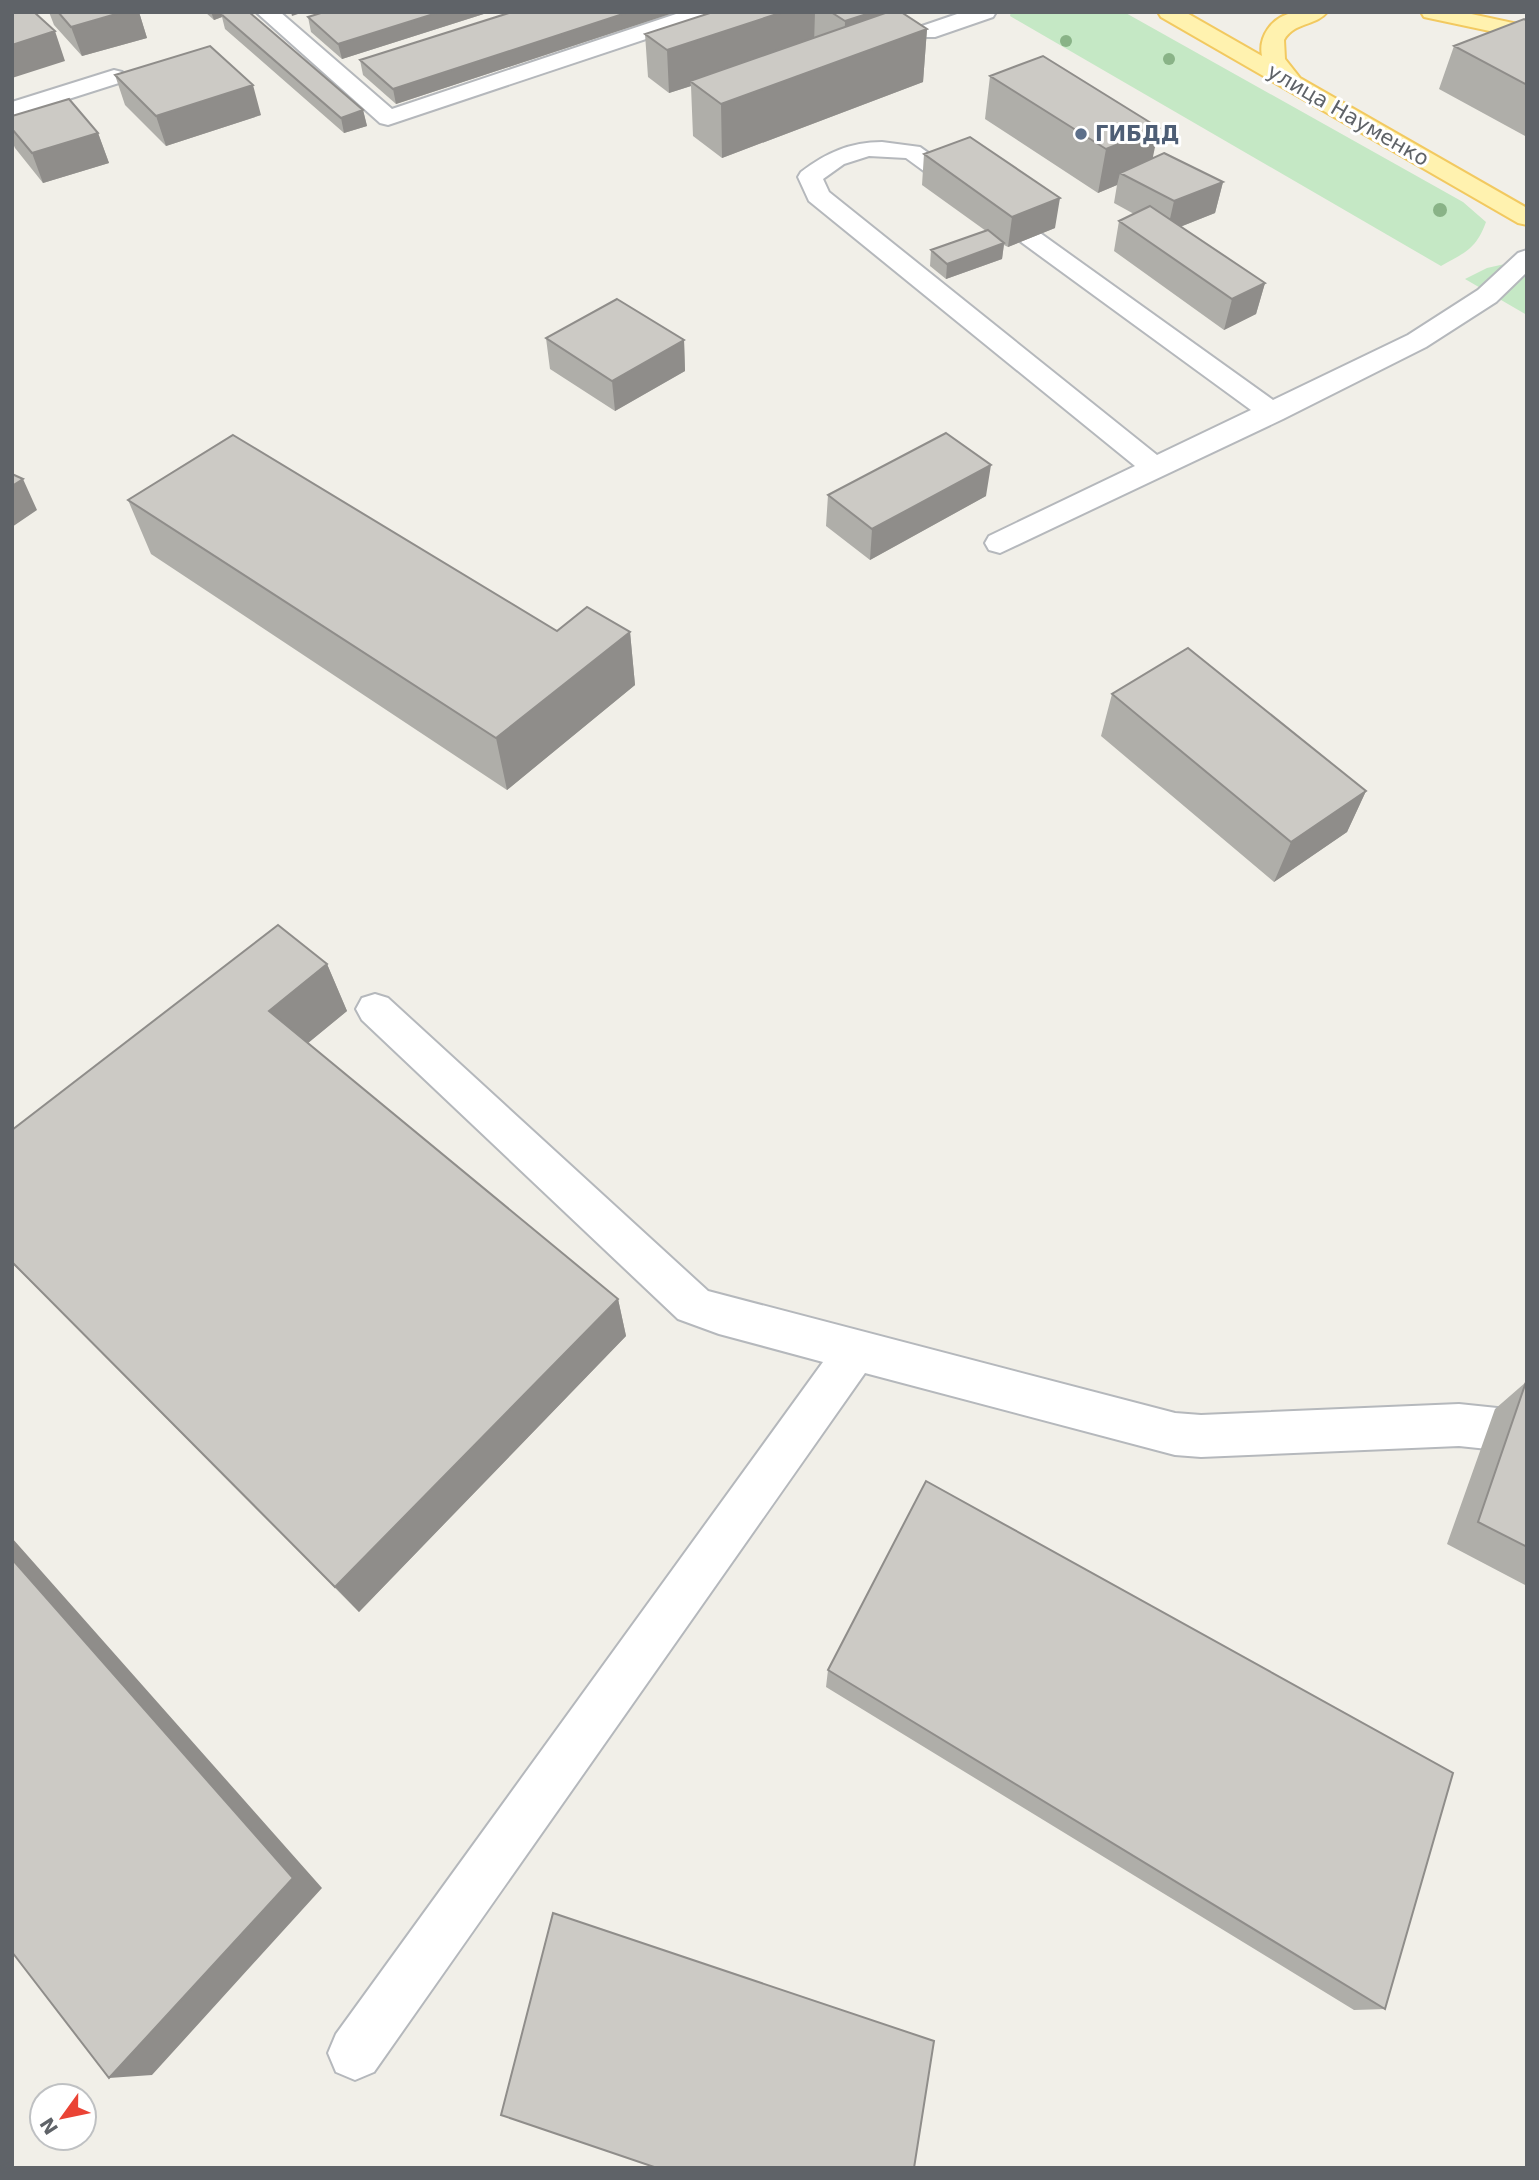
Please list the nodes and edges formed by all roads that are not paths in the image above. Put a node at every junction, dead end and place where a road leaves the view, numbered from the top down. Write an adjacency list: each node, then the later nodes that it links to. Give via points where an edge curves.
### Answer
1 (267, 12): 9 (street)
2 (704, 12): 14 (street, via 388,118)
3 (985, 12): 10 (street)
4 (1169, 12): 12 (main road, улица Науменко)
5 (1316, 12): 8 (main road)
6 (1432, 12): 11 (main road)
7 (308, 22): 9 (street)
8 (1278, 26): 12 (main road, via 1247,45); 16 (main road, via 1274,59)
9 (286, 29): 14 (street)
10 (927, 32)
11 (1527, 33)
12 (1222, 42): 16 (main road, улица Науменко)
13 (361, 64): 14 (street)
14 (336, 72)
15 (114, 77): 17 (street)
16 (1291, 81): 18 (main road, улица Науменко)
17 (12, 110)
18 (1527, 218)
19 (1527, 258): 20 (street, via 1487,296 1417,341)
20 (1272, 412): 21 (street); 21 (street, via 912,152 873,148 834,157 810,177 818,196)
21 (1155, 468): 22 (street)
22 (1000, 542)
23 (374, 1009): 24 (street, via 694,1305)
24 (855, 1352): 25 (street, via 1175,1434 1459,1425); 26 (street)
25 (1527, 1432)
26 (355, 2053)

